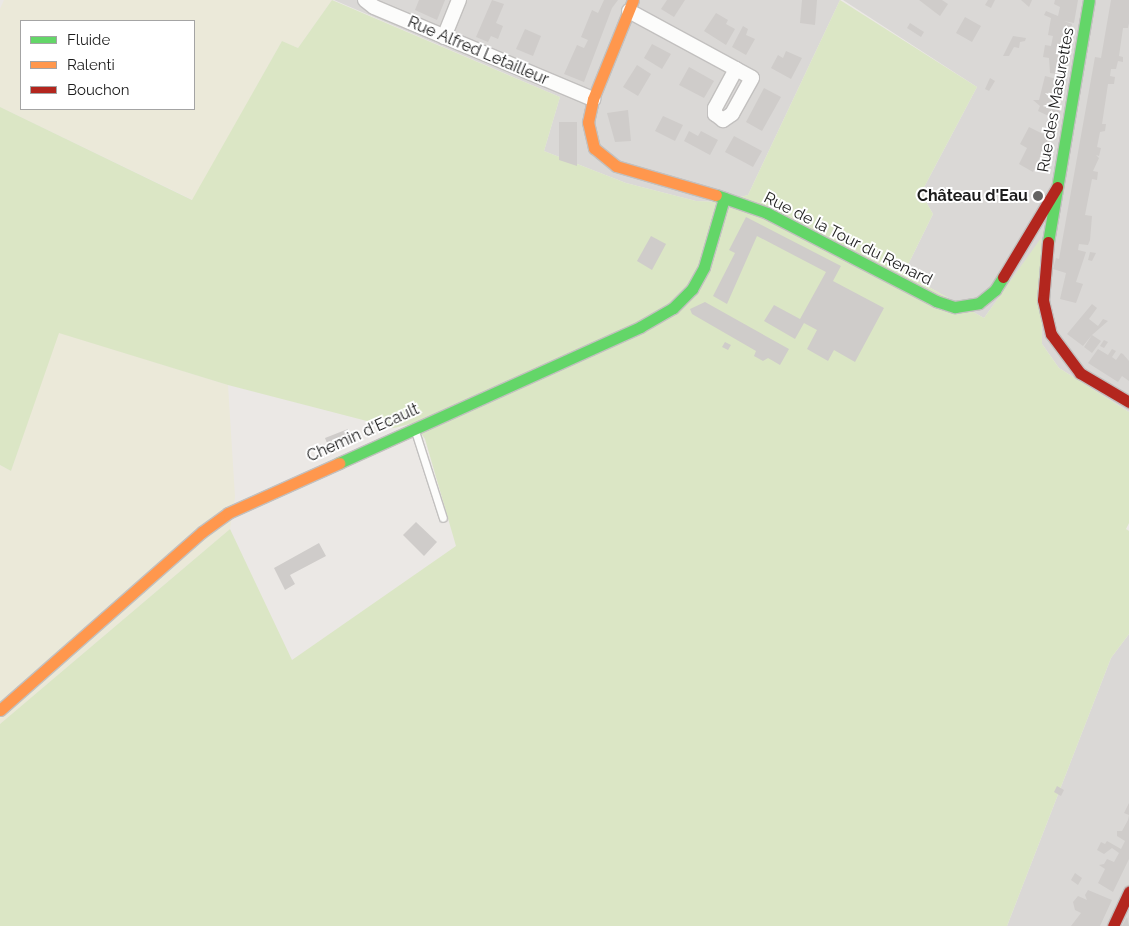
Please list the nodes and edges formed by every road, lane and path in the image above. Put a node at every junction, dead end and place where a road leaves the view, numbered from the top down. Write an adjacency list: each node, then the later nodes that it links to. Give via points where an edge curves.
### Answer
1 (366, 0): 5 (street, Rue Alfred Letailleur, via 374,7)
2 (460, 0): 5 (street)
3 (1089, 0): 8 (street, Rue des Masurettes)
4 (631, 5): 6 (street); 7 (street, Rue de la Tour du Renard)
5 (444, 37): 7 (street, Rue Alfred Letailleur)
6 (736, 69)
7 (592, 99): 9 (street, Rue de la Tour du Renard, via 589,135 603,158 630,172)
8 (1057, 187): 9 (street, Rue de la Tour du Renard, via 1037,215 1000,283 979,303 962,307 936,302 812,235); 10 (street, Rue des Masurettes, via 1043,300 1054,342 1080,373)
9 (724, 198): 11 (street, Chemin d'Ecault, via 704,267 692,289 673,308 640,327)
10 (1129, 402)
11 (414, 428): 12 (lane); 13 (street, Chemin d'Ecault, via 252,500 220,518)
12 (443, 518)
13 (0, 710)
14 (1129, 892): 15 (street)
15 (1113, 926)

